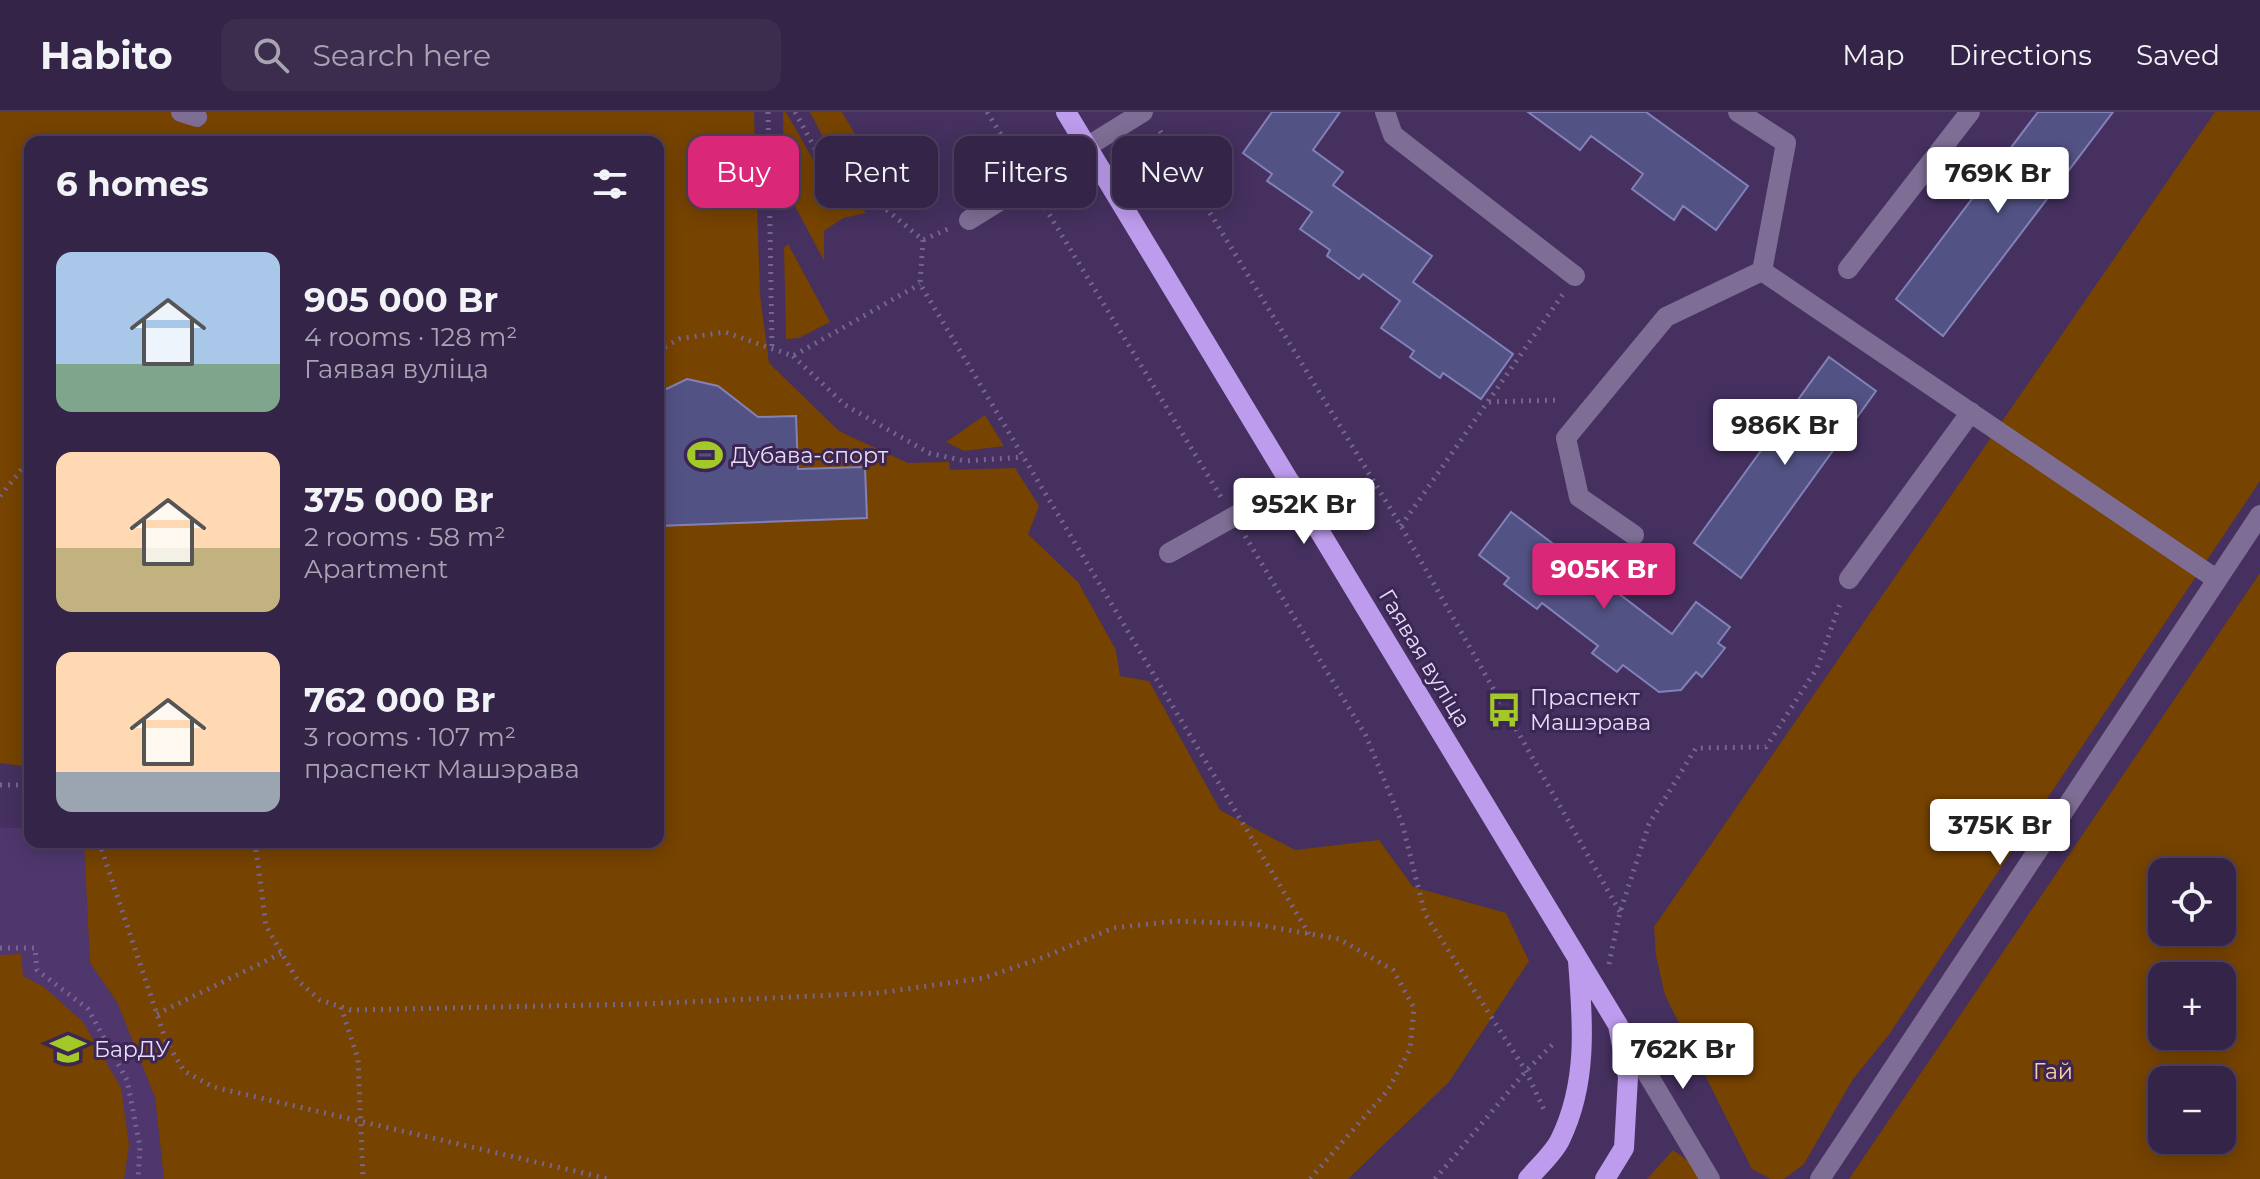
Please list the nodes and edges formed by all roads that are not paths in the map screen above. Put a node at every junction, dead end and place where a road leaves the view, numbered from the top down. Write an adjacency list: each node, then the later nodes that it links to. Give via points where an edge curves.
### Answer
1 (1066, 112): 6 (main road, Гаявая вуліца)
2 (1385, 112): 13 (street, via 1393,135)
3 (1738, 112): 12 (street, via 1786,143)
4 (1970, 112): 11 (street)
5 (1150, 119): 7 (street)
6 (1081, 136)
7 (1096, 144)
8 (1096, 161): 15 (main road, Гаявая вуліца)
9 (989, 208): 10 (street)
10 (969, 220)
11 (1848, 269)
12 (1762, 271): 14 (street); 17 (street, via 1666,317 1566,438 1579,497)
13 (1575, 276)
14 (1971, 412): 19 (street); 20 (street)
15 (1292, 484): 18 (street); 21 (main road, Гаявая вуліца)
16 (2260, 515): 20 (street)
17 (1634, 535)
18 (1169, 553)
19 (1849, 579)
20 (2216, 579): 26 (street)
21 (1578, 957): 22 (main road, Гаявая вуліца); 23 (main road, via 1583,1014 1580,1081 1559,1142)
22 (1618, 1025): 24 (main road, via 1628,1077 1624,1148); 25 (street)
23 (1528, 1179)
24 (1605, 1179)
25 (1710, 1179)
26 (1820, 1179)

